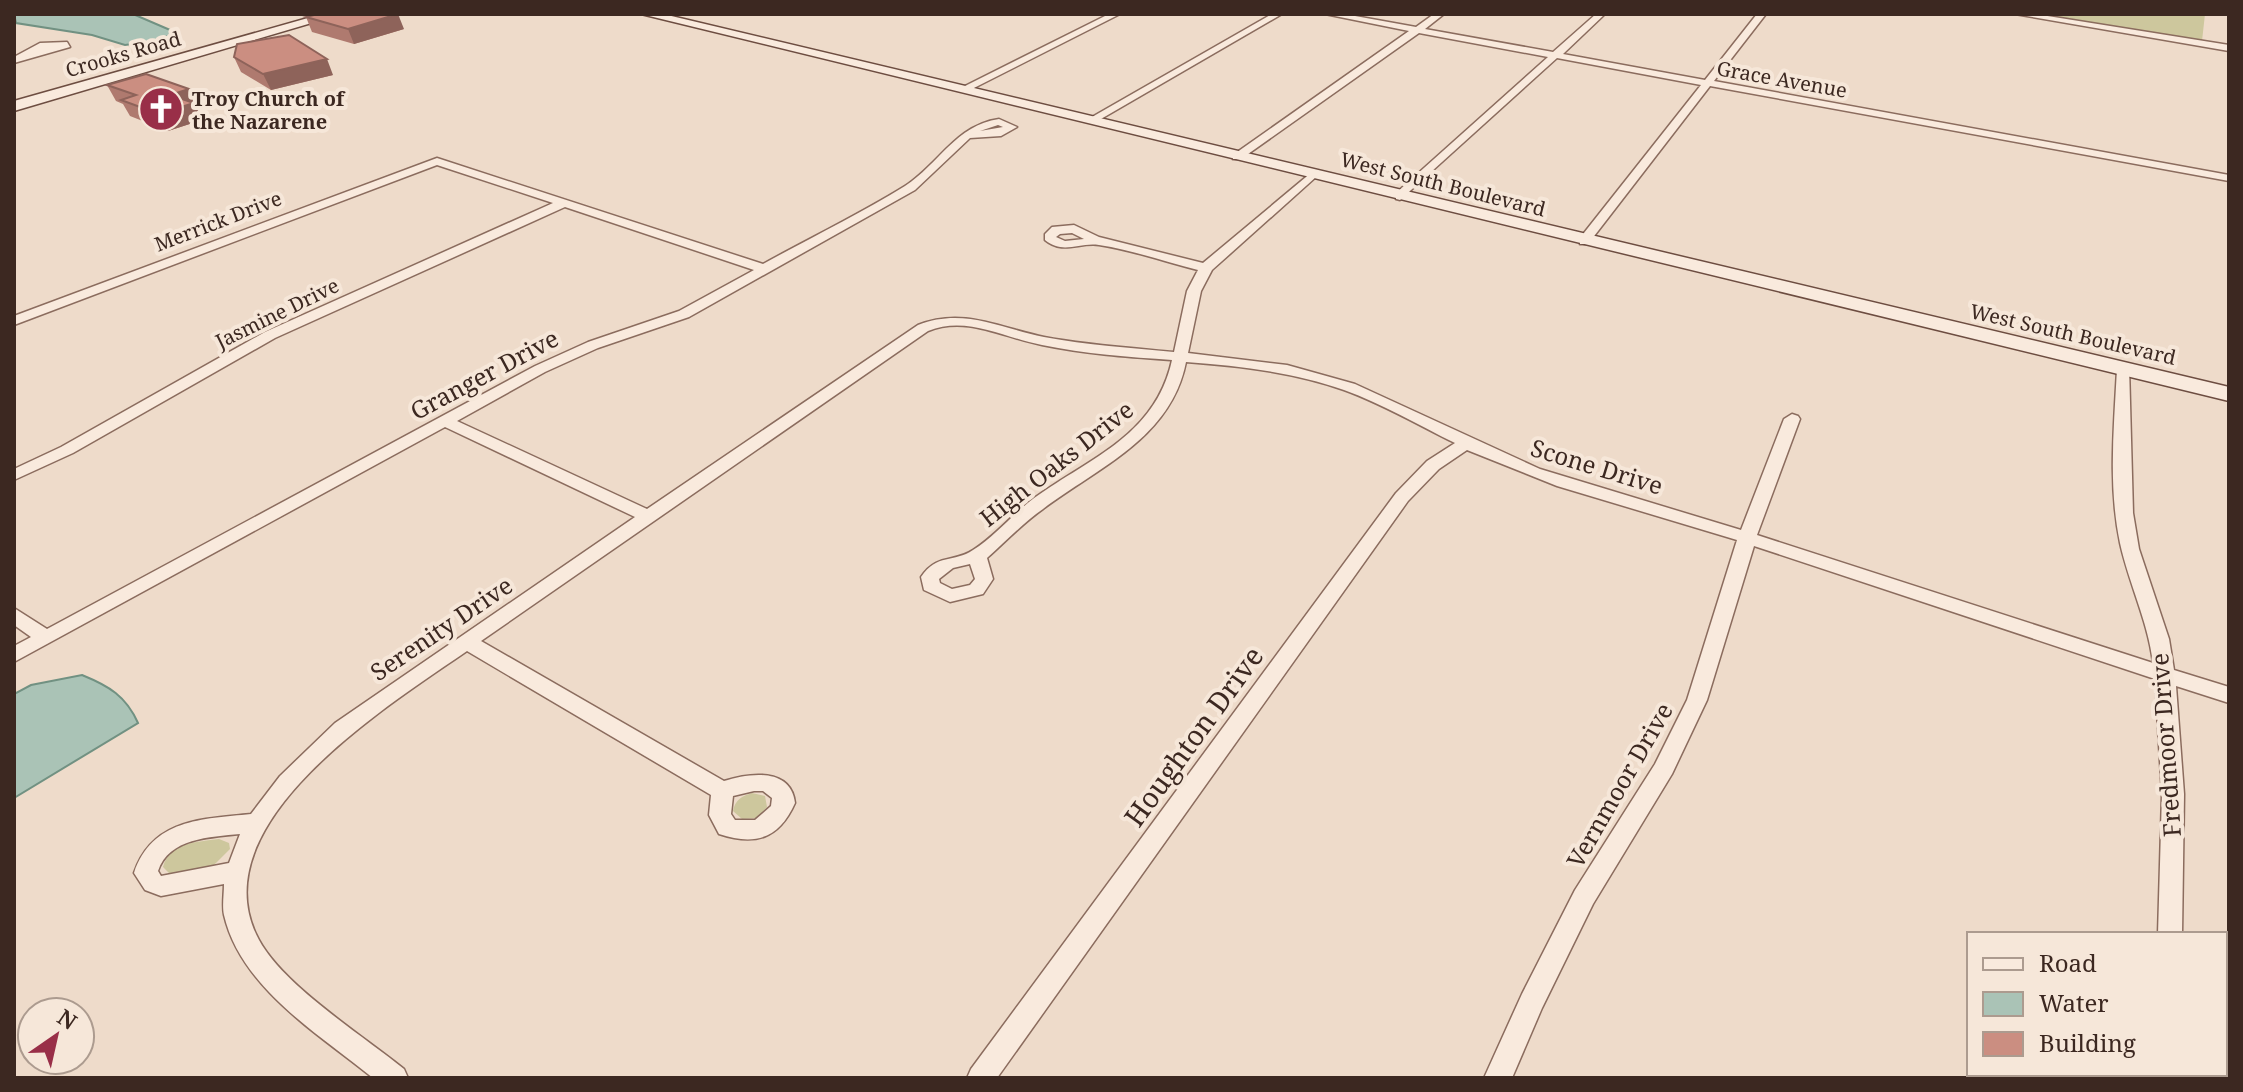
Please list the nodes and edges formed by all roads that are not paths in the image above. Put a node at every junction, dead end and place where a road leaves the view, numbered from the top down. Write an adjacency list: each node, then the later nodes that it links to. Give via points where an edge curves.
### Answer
1 (304, 14): 12 (street, Crooks Road)
2 (336, 14): 12 (street, Crooks Road)
3 (647, 14): 17 (street, West South Boulevard)
4 (1116, 14): 17 (street)
5 (1278, 14): 20 (street)
6 (1329, 14): 11 (street, Grace Avenue)
7 (1440, 14): 11 (street)
8 (1601, 14): 14 (street)
9 (1762, 14): 15 (street)
10 (2019, 14): 13 (street)
11 (1417, 30): 14 (street, Grace Avenue); 22 (street)
12 (217, 43): 16 (street, Crooks Road)
13 (2229, 48)
14 (1556, 56): 15 (street, Grace Avenue); 25 (street)
15 (1708, 83): 24 (street, Grace Avenue); 28 (street)
16 (68, 86): 18 (street, Crooks Road); 19 (street, Crooks Road)
17 (962, 90): 20 (street, West South Boulevard)
18 (14, 96)
19 (14, 106)
20 (1090, 121): 22 (street, West South Boulevard)
21 (971, 135): 30 (street, Granger Drive, via 949,148 911,187)
22 (1237, 157): 23 (street, West South Boulevard)
23 (1312, 175): 25 (street, West South Boulevard); 29 (street, High Oaks Drive)
24 (2229, 178)
25 (1400, 196): 28 (street, West South Boulevard)
26 (566, 202): 30 (street); 32 (street, Merrick Drive, via 437,161); 39 (street, Jasmine Drive, via 270,335)
27 (1095, 240): 29 (street)
28 (1584, 241): 34 (street, West South Boulevard)
29 (1206, 268): 33 (street, High Oaks Drive, via 1194,291)
30 (765, 269): 37 (street, Granger Drive, via 684,314 557,360)
31 (947, 320): 33 (street, Scone Drive, via 1064,344); 40 (street, Serenity Drive, via 923,328)
32 (14, 321)
33 (1181, 356): 38 (street, Scone Drive, via 1324,378 1397,406); 42 (street, High Oaks Drive, via 1169,395 1142,431 1026,513)
34 (2124, 369): 35 (street, West South Boulevard); 47 (street, Fredmoor Drive, via 2121,463 2126,532 2157,630)
35 (2229, 394)
36 (1792, 419): 41 (street, Vernmoor Drive)
37 (444, 421): 40 (street); 44 (street, Granger Drive)
38 (1466, 443): 41 (street, Scone Drive, via 1535,473); 54 (street, Houghton Drive, via 1433,465 1402,497)
39 (14, 475)
40 (649, 517): 45 (street, Serenity Drive)
41 (1747, 538): 47 (street, Scone Drive); 55 (street, Vernmoor Drive, via 1697,700 1664,768 1584,897)
42 (977, 557)
43 (14, 615): 44 (street)
44 (46, 638): 46 (street, Granger Drive)
45 (467, 642): 49 (street); 50 (street, Serenity Drive, via 324,743 289,778)
46 (14, 655)
47 (2164, 674): 48 (street, Scone Drive); 52 (street, Fredmoor Drive, via 2172,814)
48 (2229, 695)
49 (722, 791)
50 (257, 823): 51 (street, Serenity Drive); 51 (street, via 176,838 152,856 146,873 161,886)
51 (239, 871): 53 (street, Serenity Drive, via 239,922 251,951 267,971)
52 (2170, 932)
53 (394, 1078)
54 (981, 1078)
55 (1498, 1078)

